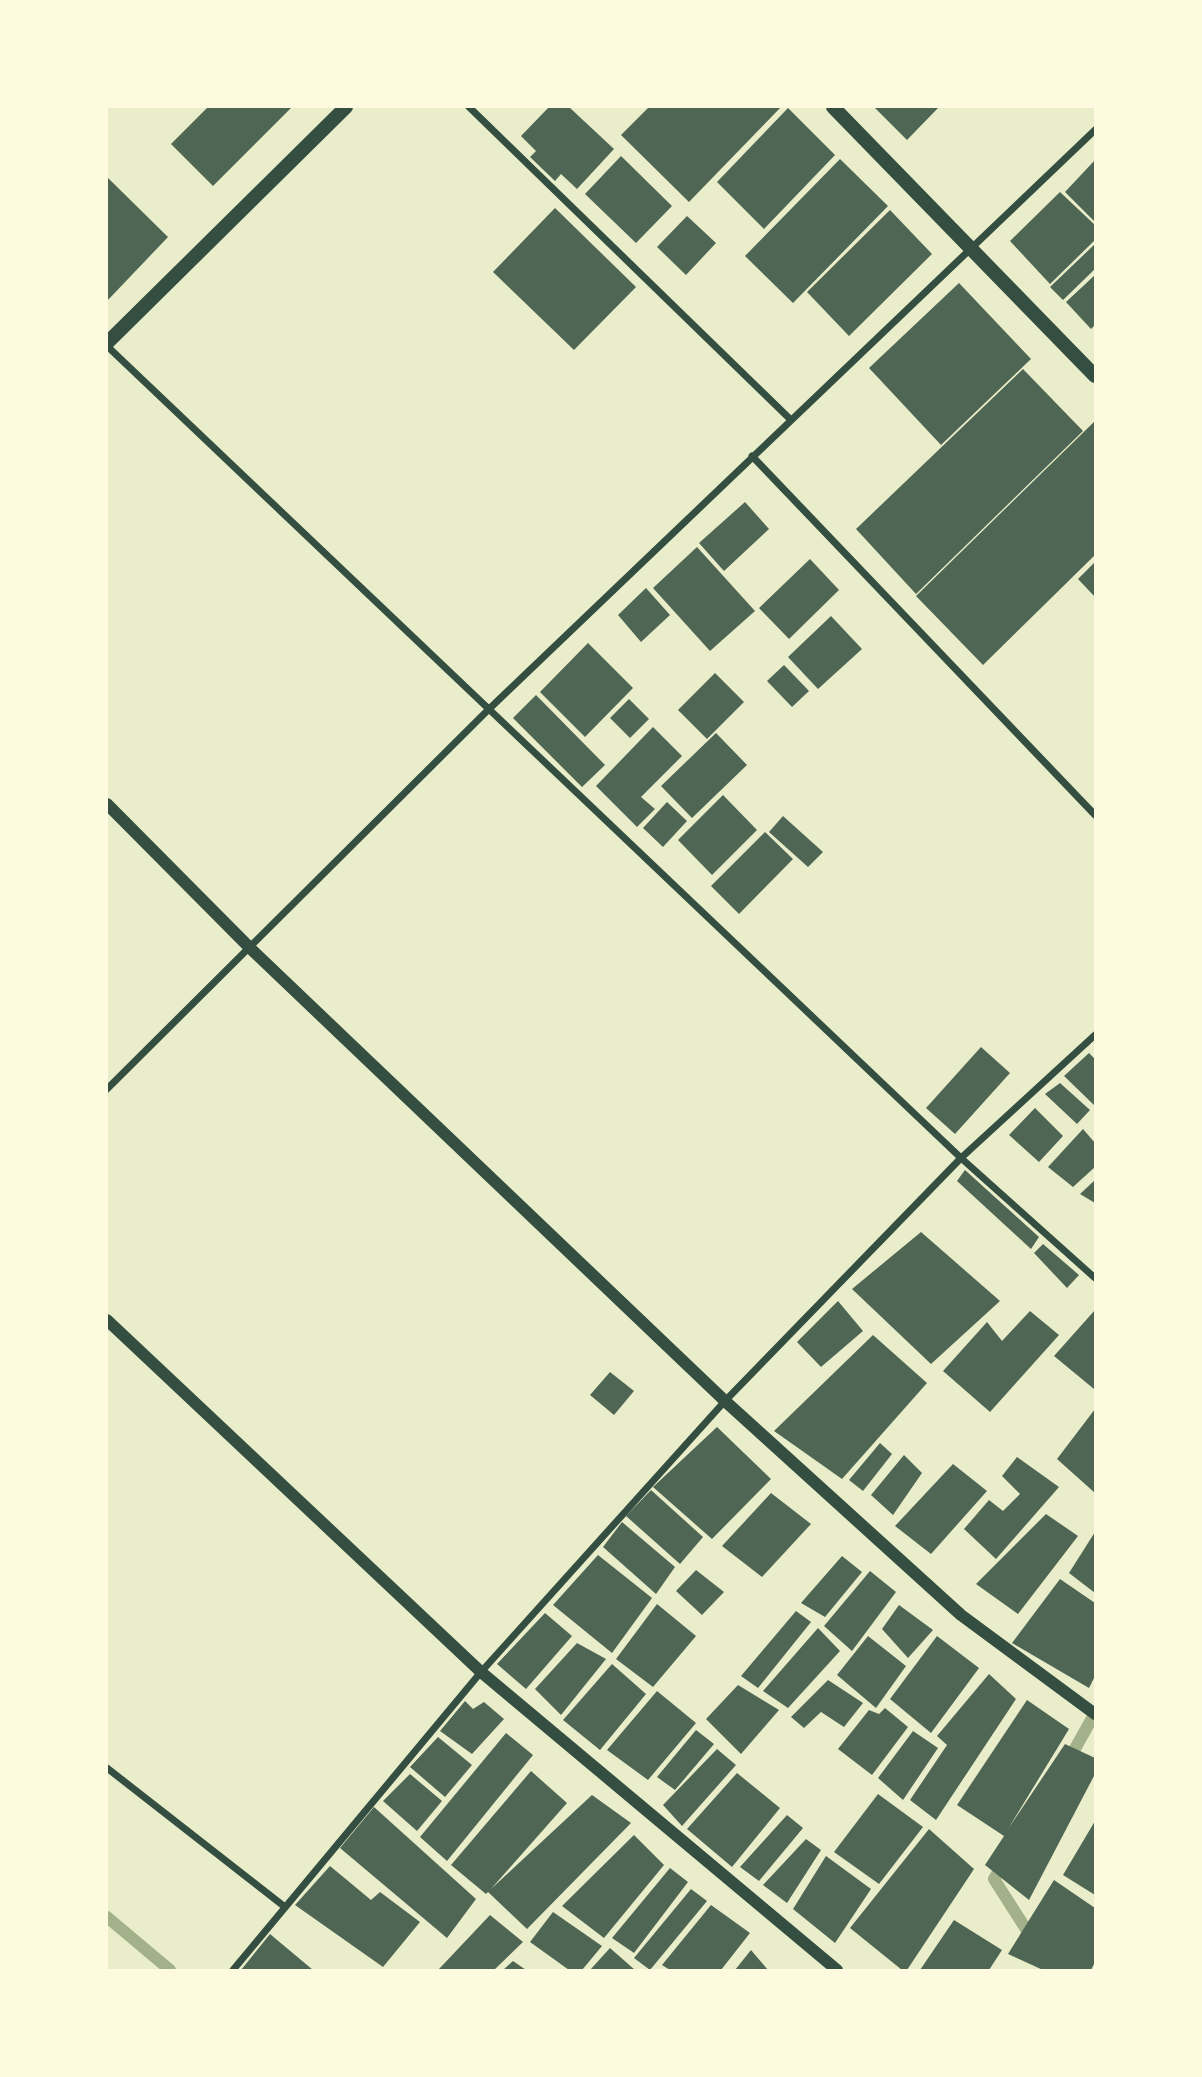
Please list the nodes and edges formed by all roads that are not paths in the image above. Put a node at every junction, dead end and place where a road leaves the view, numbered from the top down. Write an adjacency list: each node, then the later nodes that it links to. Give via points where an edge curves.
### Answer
1 (470, 107): 8 (street)
2 (833, 107): 5 (main road)
3 (338, 109): 6 (main road)
4 (1095, 130): 5 (street)
5 (971, 247): 7 (main road); 8 (street)
6 (107, 344): 10 (street)
7 (1095, 376)
8 (790, 419): 9 (street)
9 (752, 456): 10 (street); 12 (street)
10 (488, 710): 13 (street); 16 (street)
11 (107, 804): 13 (street)
12 (1095, 815)
13 (251, 948): 15 (street); 19 (street)
14 (1095, 1035): 16 (street)
15 (107, 1089)
16 (961, 1158): 17 (street); 19 (street)
17 (1095, 1279)
18 (107, 1320): 20 (street)
19 (725, 1401): 20 (street); 21 (street, via 961,1615)
20 (481, 1672): 23 (street); 25 (street)
21 (1095, 1714)
22 (107, 1768): 23 (street)
23 (285, 1907): 24 (street)
24 (233, 1970)
25 (837, 1970)

